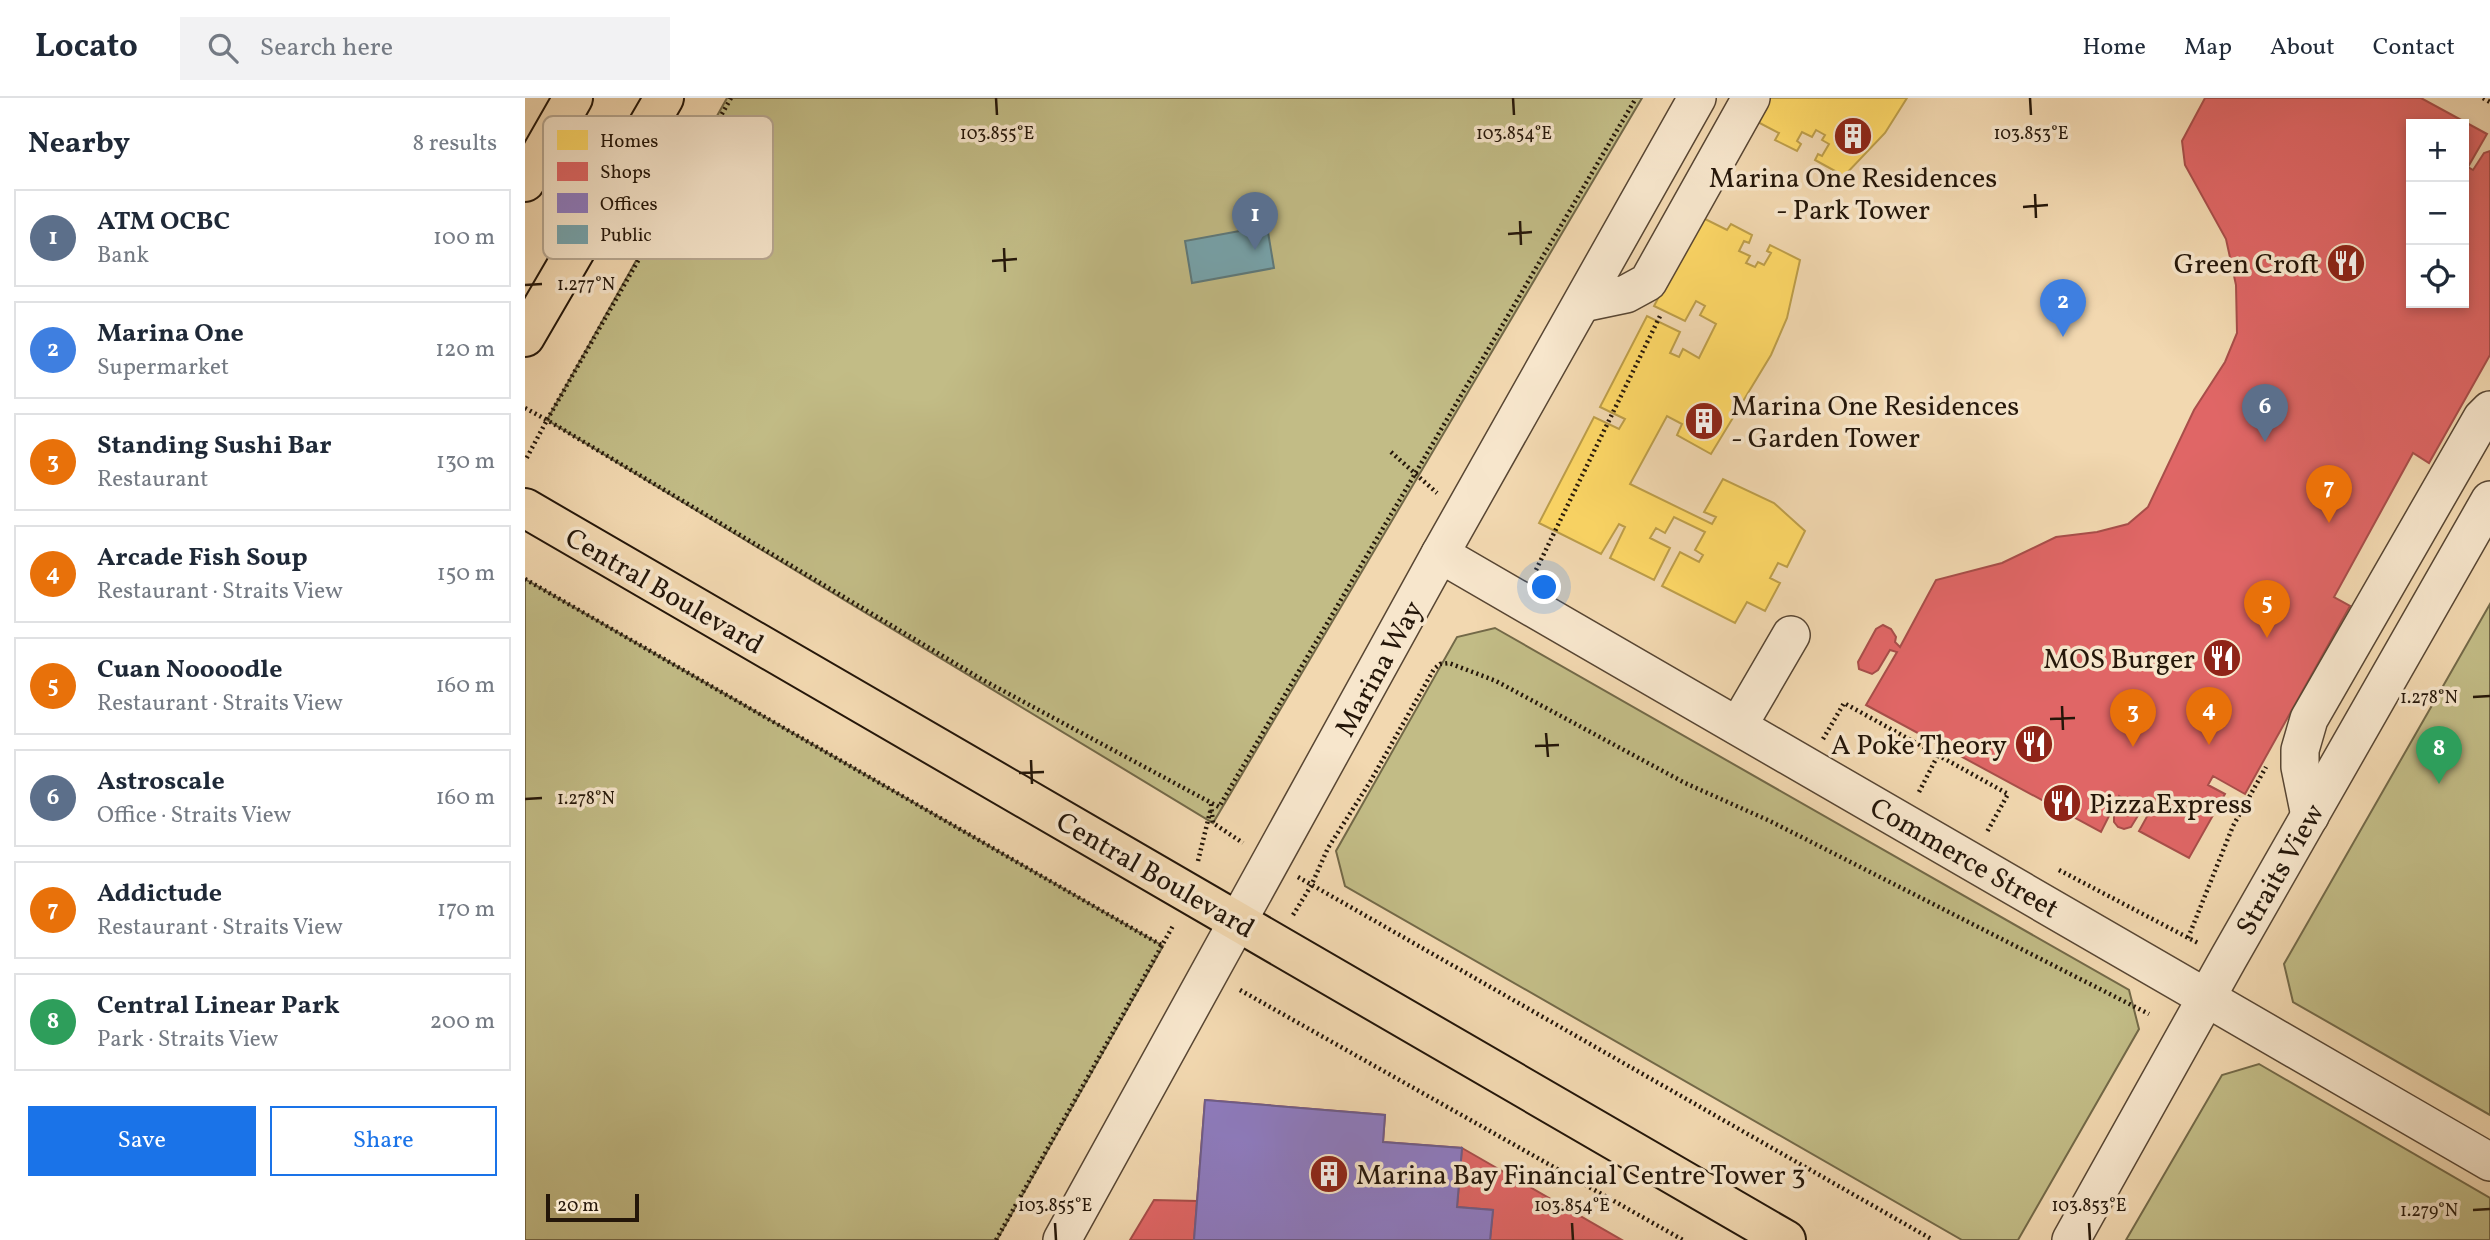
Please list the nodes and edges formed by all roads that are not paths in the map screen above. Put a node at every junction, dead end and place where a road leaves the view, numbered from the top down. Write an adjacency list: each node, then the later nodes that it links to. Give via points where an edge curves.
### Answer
1 (573, 98): 5 (main road)
2 (664, 98): 6 (main road)
3 (1697, 98): 10 (street, Marina Way)
4 (1751, 98): 10 (street, via 1648,282 1626,294)
5 (563, 116)
6 (654, 116)
7 (543, 150): 8 (main road)
8 (525, 182)
9 (570, 259): 11 (main road)
10 (1583, 303): 15 (street, Marina Way)
11 (525, 337)
12 (2490, 410): 18 (street, via 2309,719 2300,767)
13 (2490, 500): 18 (street, Straits View)
14 (525, 508): 19 (main road, Central Boulevard)
15 (1440, 554): 17 (street, Commerce Street); 19 (street, Marina Way)
16 (1791, 635): 17 (street)
17 (1738, 726): 20 (street, Commerce Street)
18 (2309, 816): 20 (street, Straits View)
19 (1238, 922): 22 (street, Marina Way); 23 (main road, Central Boulevard)
20 (2207, 997): 21 (street, Commerce Street); 24 (street, Straits View)
21 (2490, 1162)
22 (1062, 1240)
23 (1786, 1240)
24 (2071, 1240)

